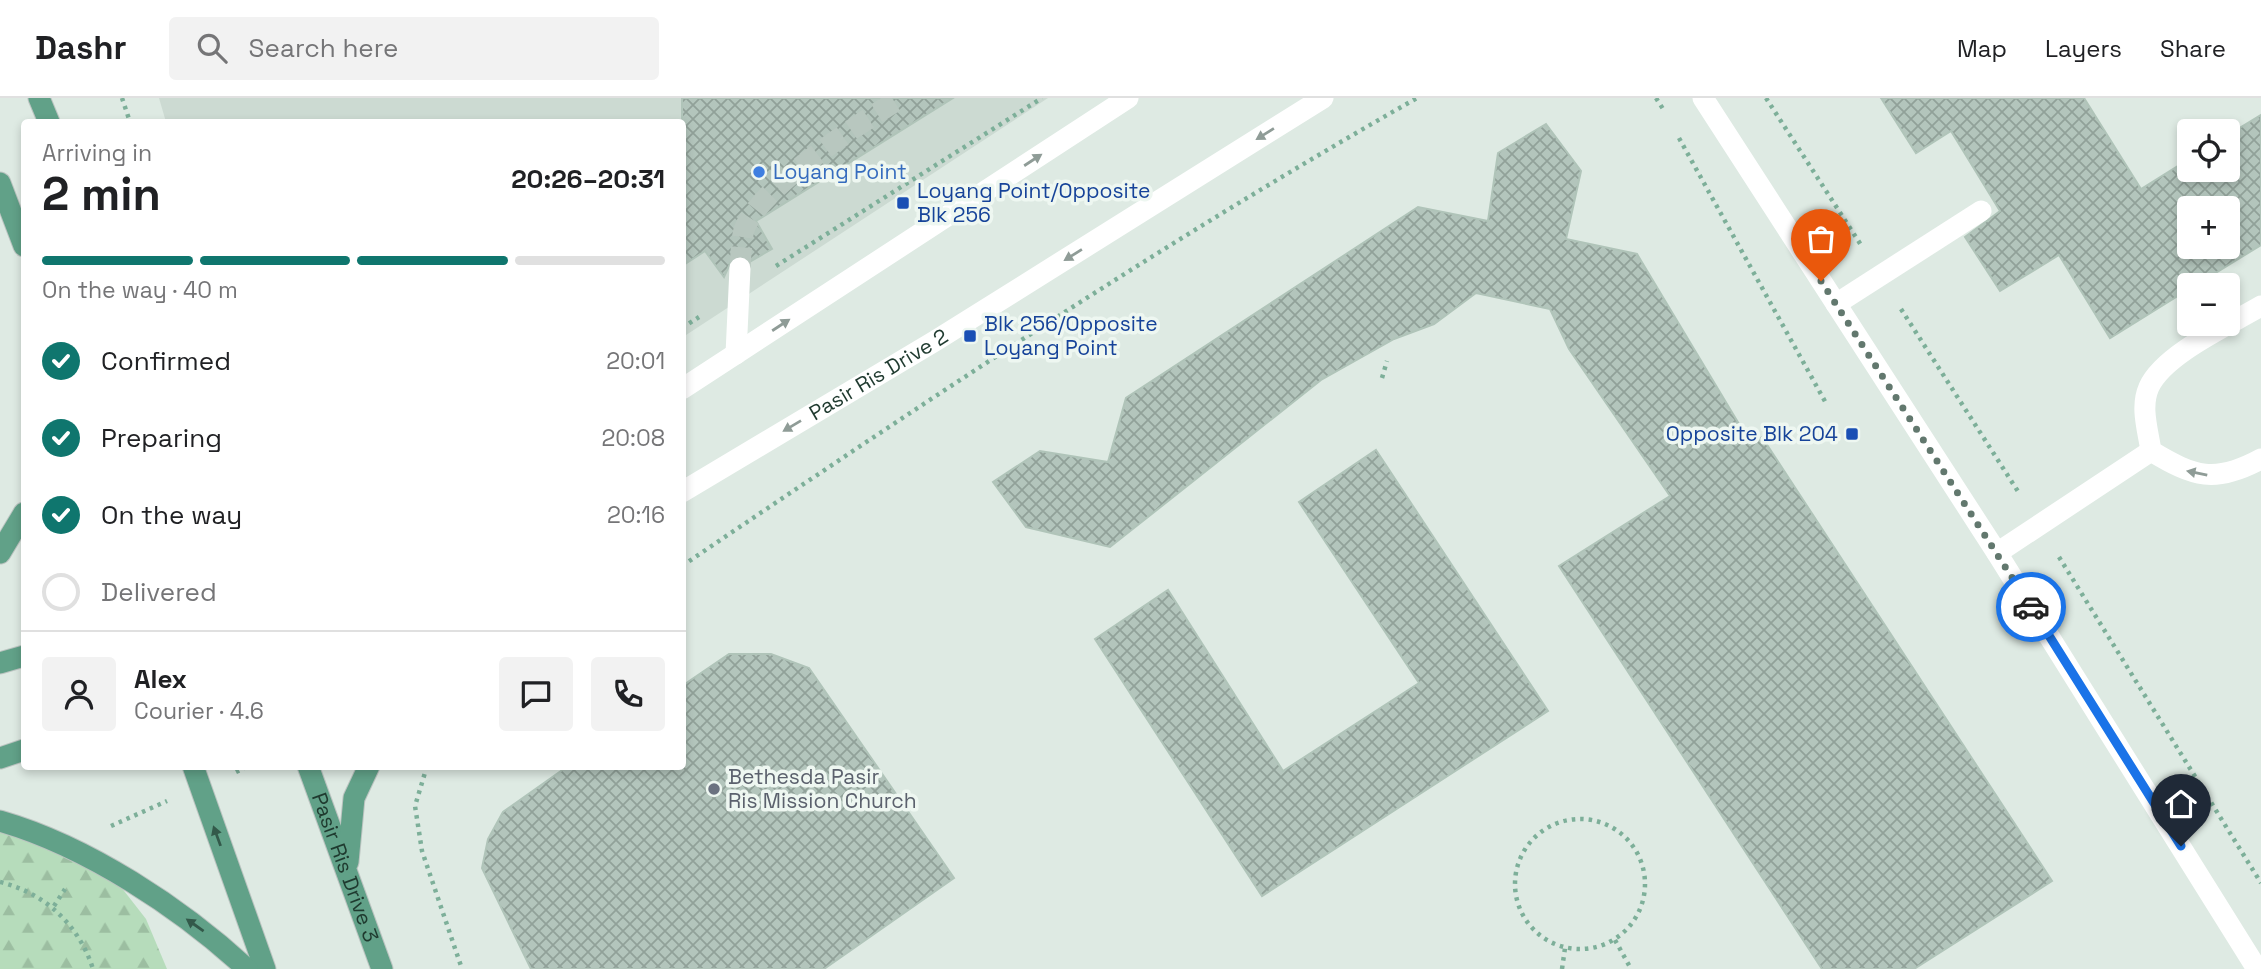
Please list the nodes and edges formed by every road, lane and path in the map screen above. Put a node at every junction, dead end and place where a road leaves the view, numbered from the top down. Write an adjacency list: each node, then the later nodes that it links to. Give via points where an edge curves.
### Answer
1 (39, 98): 10 (main road)
2 (122, 98): 11 (path)
3 (1042, 98): 16 (path)
4 (1323, 98): 30 (street, Pasir Ris Drive 2, one-way to 30, via 935,341)
5 (1418, 98): 35 (path, via 1273,181 877,434)
6 (1656, 98): 12 (path)
7 (1703, 98): 20 (street)
8 (1766, 98): 18 (path)
9 (1119, 100): 23 (street, one-way to 9)
10 (48, 119)
11 (129, 119)
12 (1669, 120)
13 (1675, 131): 27 (path)
14 (0, 183): 17 (main road)
15 (1981, 211): 20 (street)
16 (837, 226)
17 (21, 238)
18 (1862, 248)
19 (740, 268): 23 (street)
20 (1836, 304): 34 (street)
21 (1899, 306): 32 (path)
22 (2261, 306): 28 (street, via 2162,366 2148,388 2144,411)
23 (736, 354): 26 (street)
24 (1387, 360): 25 (path)
25 (1382, 378)
26 (686, 386)
27 (1827, 405)
28 (2151, 450): 29 (street, one-way to 28, via 2236,472 2208,475 2182,470); 32 (street)
29 (2261, 459)
30 (686, 490)
31 (21, 518): 33 (main road)
32 (2040, 525): 34 (street); 50 (path)
33 (0, 553)
34 (1997, 553): 61 (street)
35 (686, 563)
36 (21, 657): 37 (main road)
37 (0, 663)
38 (21, 751): 39 (main road)
39 (0, 758)
40 (194, 770): 45 (main road)
41 (239, 770): 45 (path)
42 (310, 770): 48 (main road, Pasir Ris Drive 3)
43 (367, 770): 48 (main road, via 354,798)
44 (426, 770): 59 (path, via 415,806 422,851)
45 (200, 788): 47 (path, via 115,822); 57 (main road, one-way to 45)
46 (0, 821): 47 (main road)
47 (86, 857): 51 (path); 56 (main road, one-way to 47, via 193,924)
48 (347, 867): 58 (main road, Pasir Ris Drive 3)
49 (0, 882): 51 (path, via 18,886)
50 (2261, 883)
51 (54, 906): 55 (path, via 86,948)
52 (1615, 940): 53 (path, via 1591,949); 53 (path, via 1634,923 1644,899 1645,873 1636,849 1619,830 1595,820 1569,819 1544,828 1526,845 1515,869 1514,895 1523,919 1541,937); 54 (path)
53 (1565, 948): 60 (path)
54 (1630, 967)
55 (93, 969)
56 (247, 969)
57 (265, 969)
58 (382, 969)
59 (462, 969)
60 (1562, 969)
61 (2257, 969)

